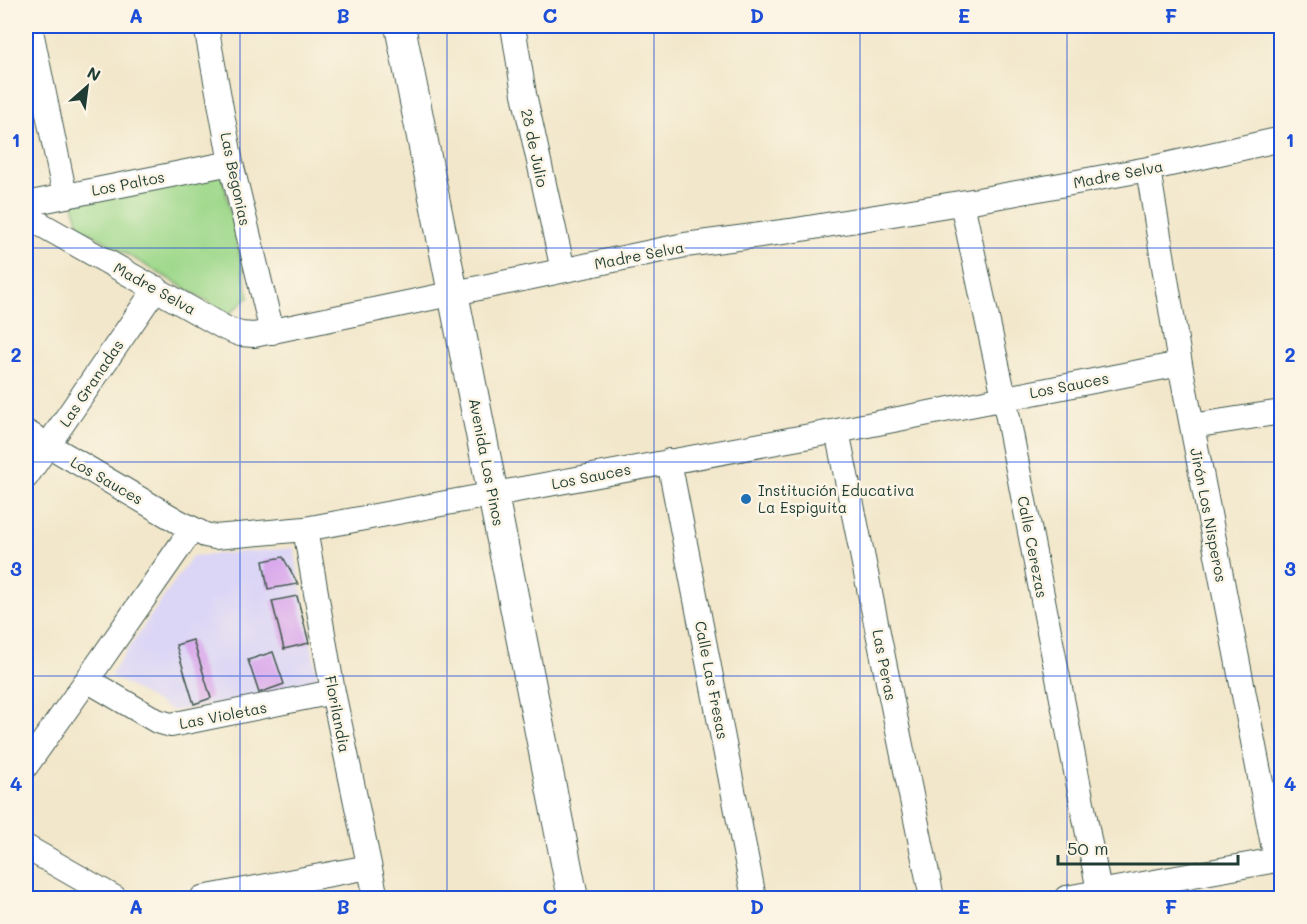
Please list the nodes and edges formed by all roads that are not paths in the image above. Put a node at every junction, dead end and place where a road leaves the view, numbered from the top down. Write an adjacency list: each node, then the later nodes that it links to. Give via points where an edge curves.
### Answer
1 (30, 26): 8 (street)
2 (206, 26): 6 (street, Las Begonias)
3 (400, 26): 14 (street, Avenida Los Pinos)
4 (513, 26): 12 (street, 28 de Julio)
5 (1281, 139): 7 (street, Madre Selva)
6 (231, 163): 8 (street, Los Paltos); 15 (street, Las Begonias)
7 (1148, 169): 9 (street, Madre Selva); 16 (street, Jirón Los Nisperos)
8 (65, 196): 10 (street, Los Paltos)
9 (962, 202): 12 (street, Madre Selva, via 685,245); 17 (street, Calle Cerezas)
10 (26, 204)
11 (26, 216): 13 (street, Madre Selva)
12 (563, 270): 14 (street, Madre Selva)
13 (156, 288): 15 (street, Madre Selva, via 240,334); 22 (street, Las Granadas)
14 (453, 295): 15 (street, Madre Selva); 25 (street, Avenida Los Pinos)
15 (272, 332)
16 (1180, 364): 17 (street, Los Sauces); 19 (street, Jirón Los Nisperos)
17 (1004, 397): 20 (street, Los Sauces); 34 (street, Calle Cerezas)
18 (1281, 412): 19 (street)
19 (1192, 426): 32 (street, Jirón Los Nisperos)
20 (837, 431): 23 (street, Los Sauces); 41 (street, Las Peras)
21 (26, 432): 22 (street, Los Sauces)
22 (48, 446): 24 (street, Las Granadas); 26 (street, Los Sauces)
23 (669, 461): 25 (street, Los Sauces); 40 (street, Calle Las Fresas)
24 (26, 477)
25 (494, 494): 27 (street, Los Sauces); 39 (street, Avenida Los Pinos)
26 (192, 529): 27 (street, Los Sauces, via 215,537); 28 (street)
27 (305, 529): 29 (street, Florilandia)
28 (87, 680): 29 (street, Las Violetas, via 157,721 171,725); 30 (street)
29 (333, 692): 33 (street, Florilandia)
30 (26, 766)
31 (26, 848): 36 (street)
32 (1279, 859): 35 (street)
33 (369, 867): 37 (street); 38 (street, Florilandia)
34 (1100, 891): 35 (street); 42 (street)
35 (1127, 893)
36 (115, 898)
37 (202, 898)
38 (376, 898)
39 (573, 898)
40 (754, 898)
41 (932, 898)
42 (1066, 898)

